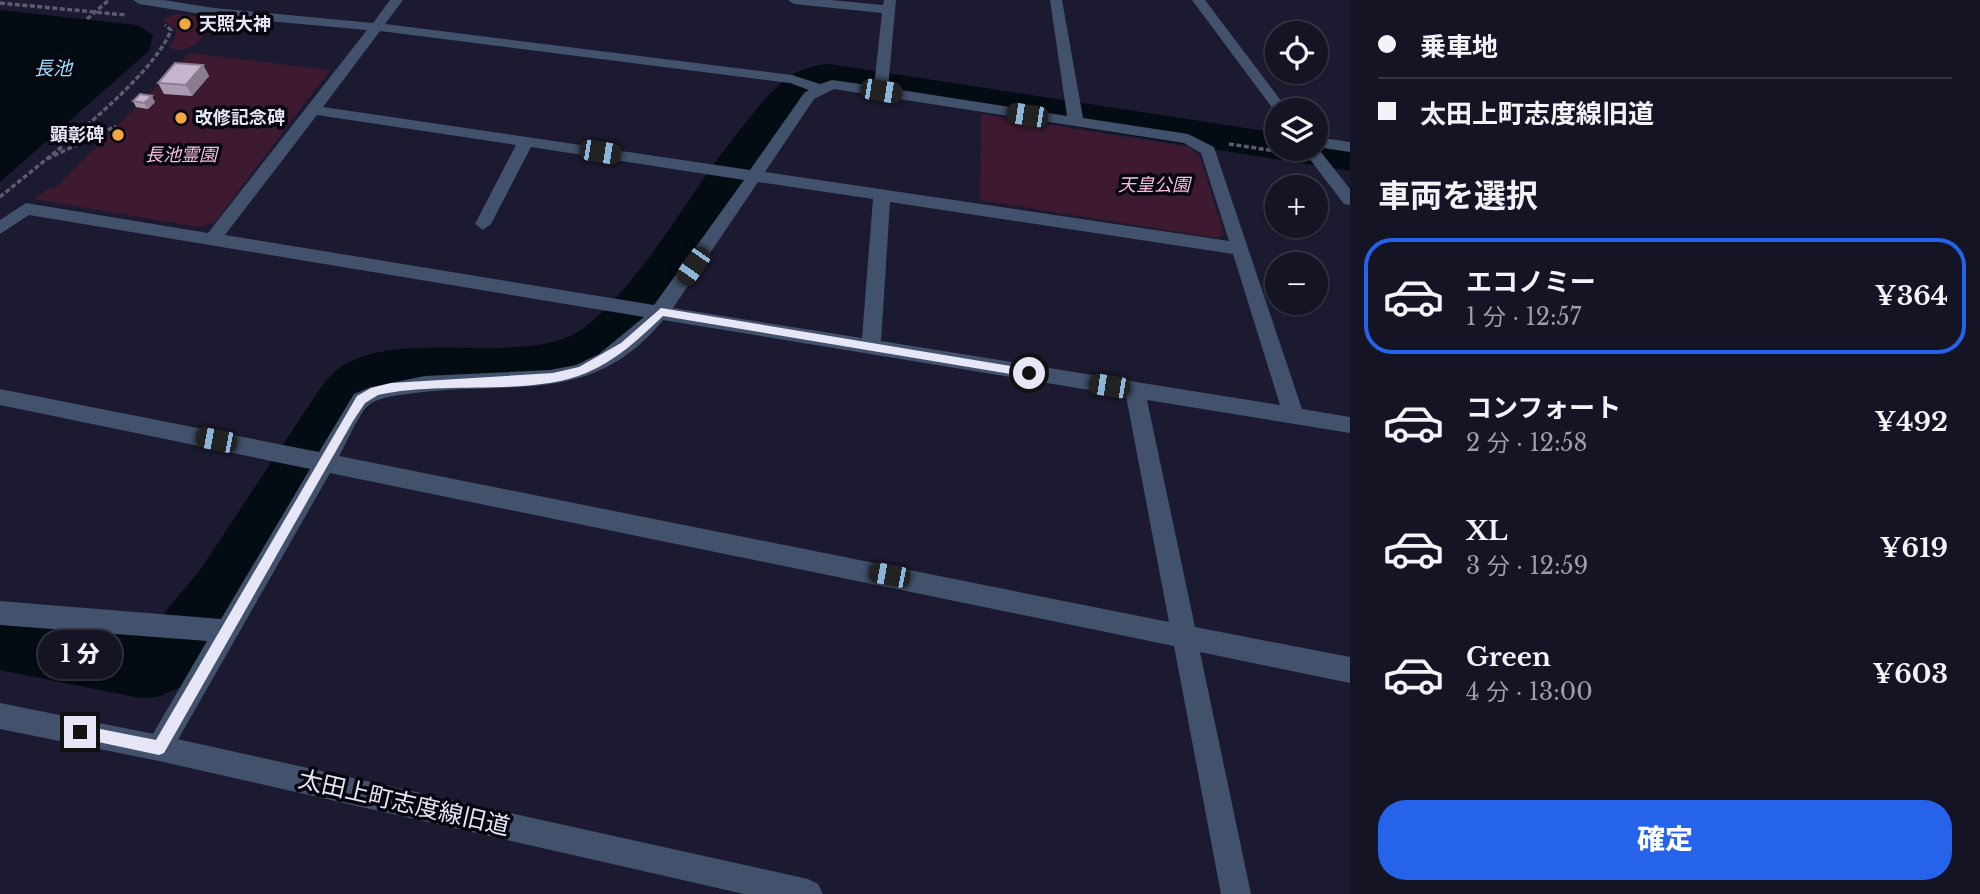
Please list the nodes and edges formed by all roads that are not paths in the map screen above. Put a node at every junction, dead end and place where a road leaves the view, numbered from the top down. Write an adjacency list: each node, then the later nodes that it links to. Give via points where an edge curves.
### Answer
1 (139, 0): 7 (street)
2 (397, 0): 7 (street)
3 (794, 0): 6 (street)
4 (1056, 0): 12 (street)
5 (1198, 0): 10 (street)
6 (889, 5): 8 (street)
7 (376, 27): 9 (street, via 792,79); 11 (street)
8 (882, 86): 9 (street, via 832,84); 12 (street)
9 (817, 88): 17 (street)
10 (1272, 98)
11 (314, 110): 13 (street); 22 (street)
12 (1075, 116): 23 (street, via 1188,139 1208,150)
13 (526, 141): 17 (street); 20 (street)
14 (1350, 147): 15 (street)
15 (1328, 150)
16 (1322, 161): 19 (street)
17 (738, 173): 18 (street); 24 (street)
18 (882, 194): 23 (street); 25 (street)
19 (1350, 200)
20 (483, 224)
21 (0, 229): 22 (street, via 26,209)
22 (213, 239): 24 (street)
23 (1240, 249): 28 (street)
24 (642, 308): 25 (street); 30 (street, via 625,346 582,370 553,377 375,391 361,400)
25 (871, 346): 26 (street)
26 (1135, 390): 28 (street); 33 (street)
27 (0, 397): 30 (street)
28 (1294, 416): 29 (street)
29 (1350, 425)
30 (311, 459): 32 (street); 33 (street)
31 (0, 613): 32 (street)
32 (208, 629): 36 (street)
33 (1184, 634): 34 (street); 38 (street)
34 (1350, 670)
35 (0, 716): 36 (street, 太田上町志度線旧道)
36 (159, 748): 37 (street, 太田上町志度線旧道)
37 (808, 894)
38 (1236, 894)

